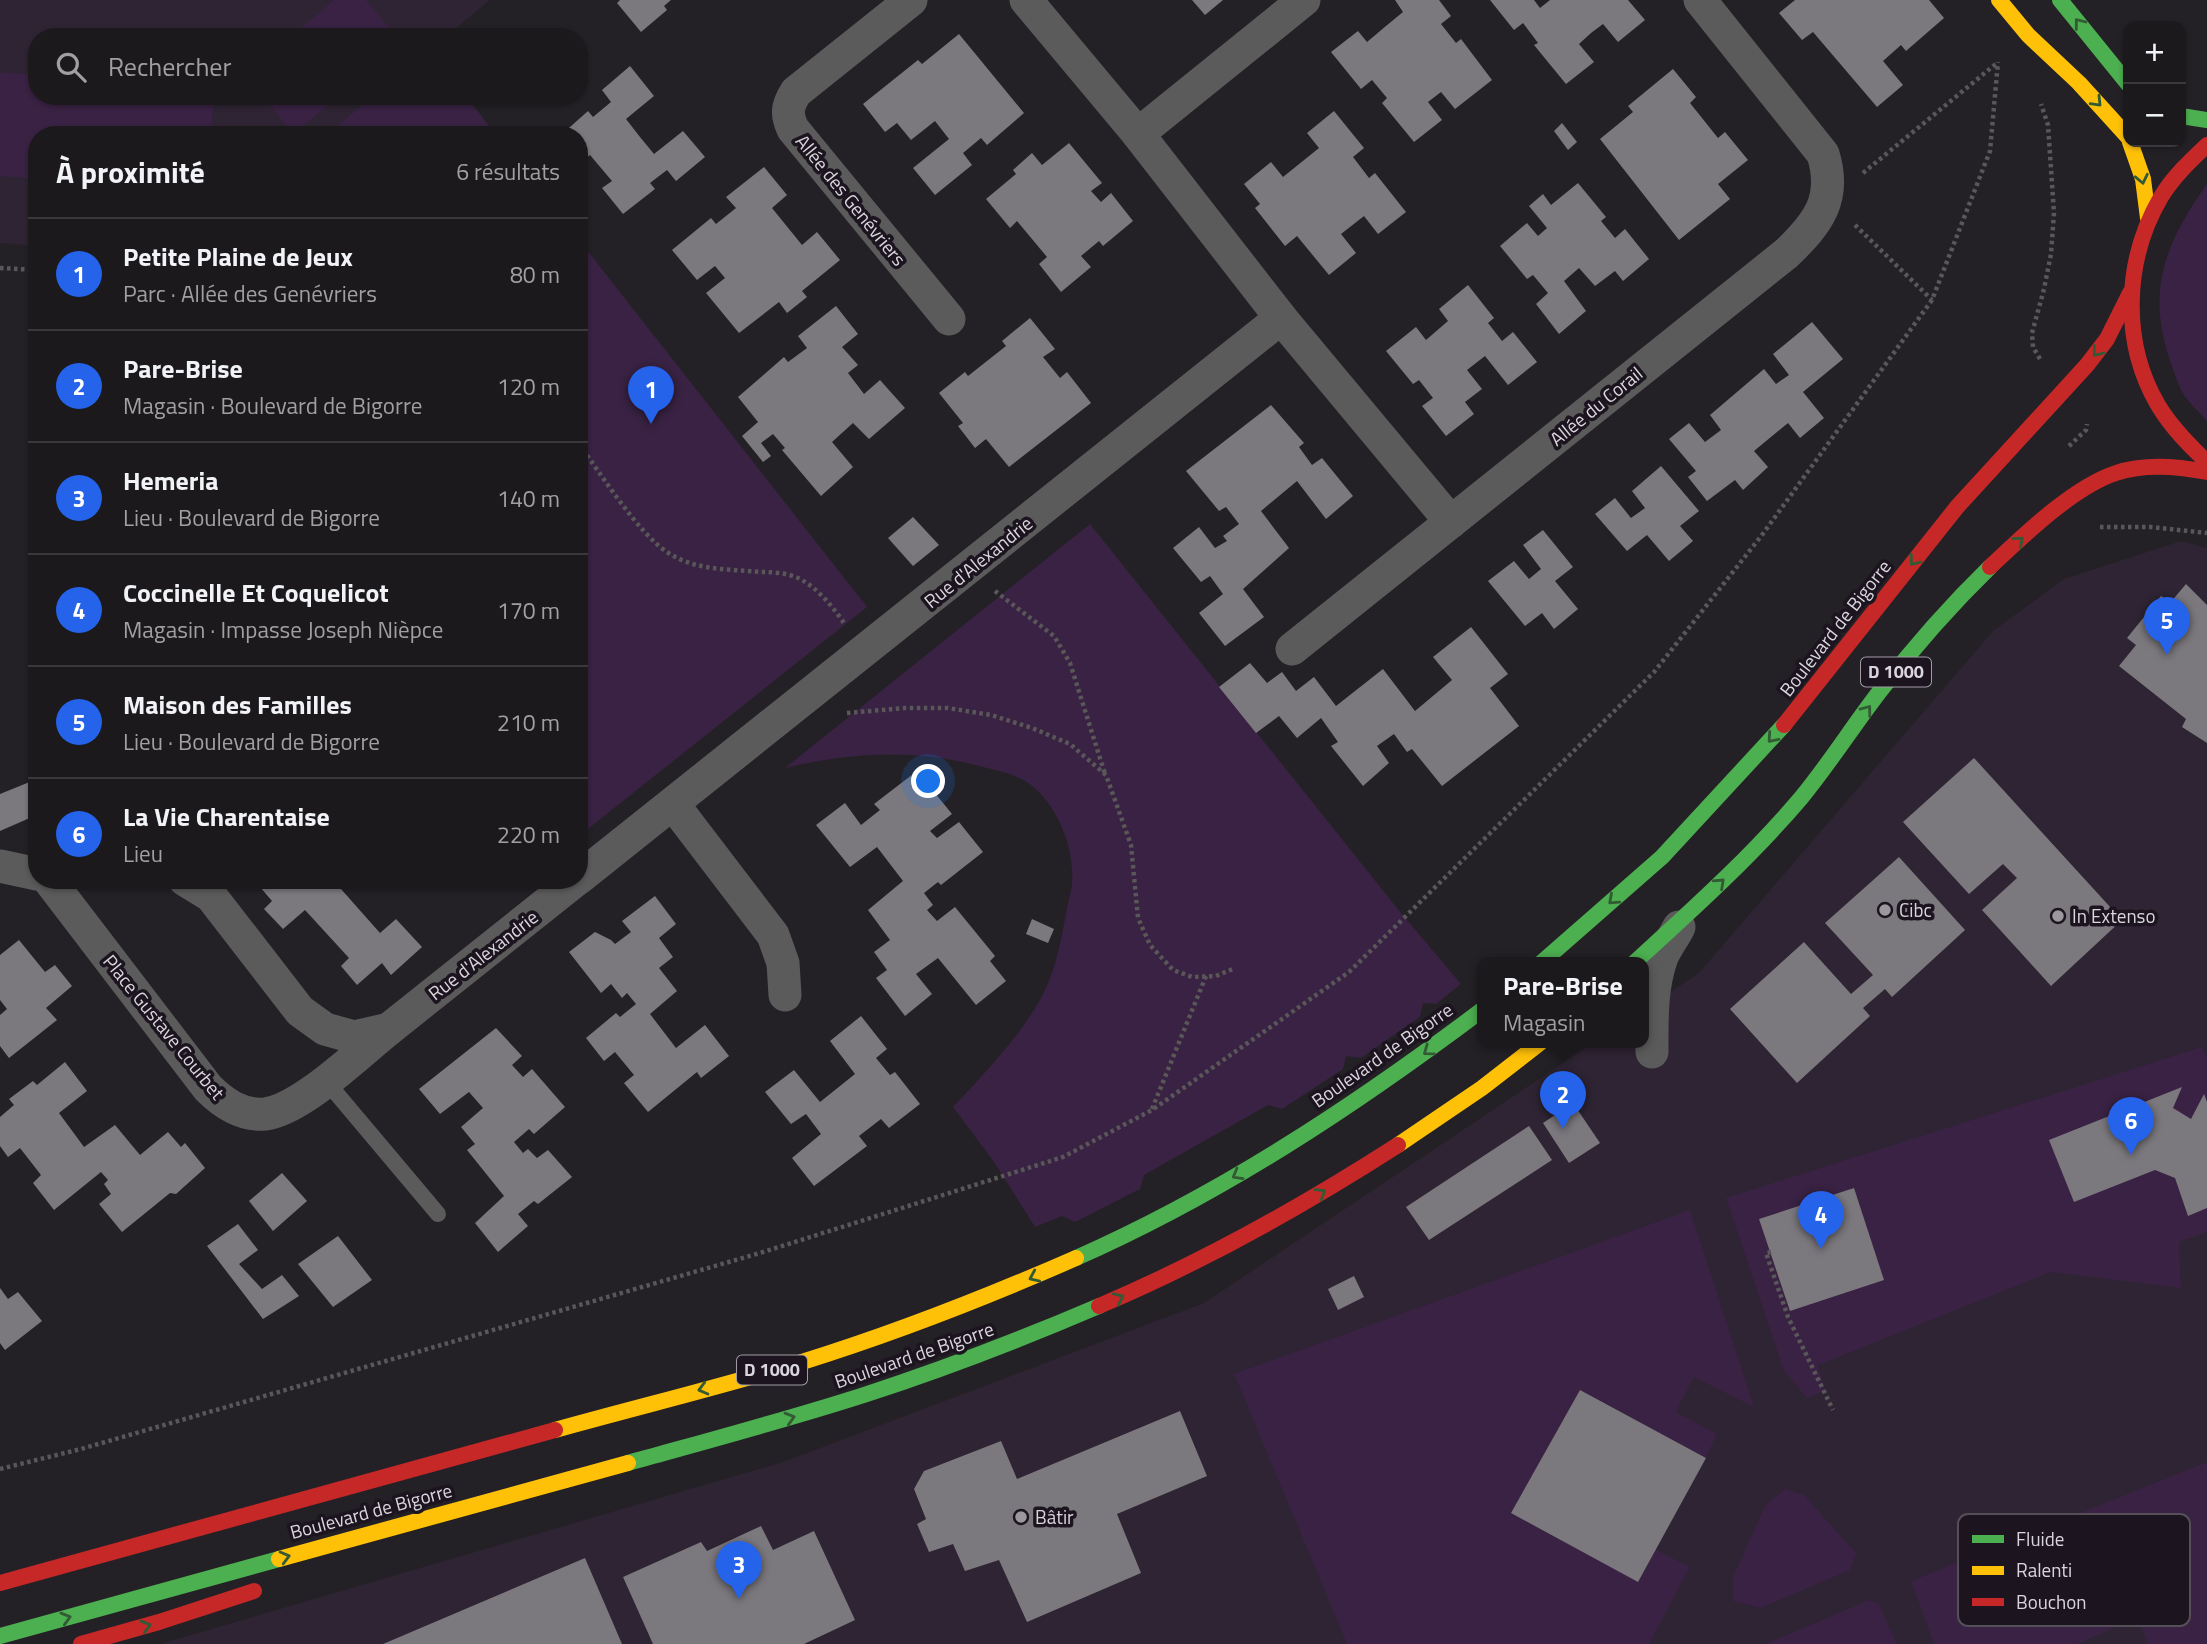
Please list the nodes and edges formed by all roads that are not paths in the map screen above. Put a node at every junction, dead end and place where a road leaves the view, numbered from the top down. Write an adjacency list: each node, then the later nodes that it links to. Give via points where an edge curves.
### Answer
1 (911, 0): 17 (street, Allée des Genévriers, via 796,92 788,103 787,117)
2 (1026, 0): 11 (street)
3 (1304, 0): 11 (street)
4 (1700, 0): 20 (street, Allée du Corail, via 1823,154 1829,172 1827,192 1812,229)
5 (1999, 0): 10 (main road, one-way to 10, via 2034,29)
6 (2060, 0): 7 (main road, one-way to 6)
7 (2123, 77)
8 (2186, 117): 9 (main road)
9 (2207, 120)
10 (2123, 133)
11 (1138, 134): 16 (street)
12 (2207, 145): 14 (main road, via 2174,178)
13 (2132, 147): 14 (main road, one-way to 14, via 2143,179)
14 (2148, 218): 15 (main road)
15 (2130, 293): 18 (main road, via 2138,356 2149,387 2167,418); 30 (main road, Boulevard de Bigorre / D 1000, one-way to 30, via 2107,339 2066,390 1957,507 1824,677 1724,793 1662,856)
16 (1281, 318): 20 (street); 22 (street, Rue d'Alexandrie)
17 (949, 319)
18 (2207, 462)
19 (2207, 472): 29 (main road, D 1000, one-way to 19, via 1799,801 1886,684 1962,595 2025,535 2104,477 2169,466)
20 (1451, 522): 21 (street, Allée du Corail)
21 (1292, 649)
22 (673, 804): 24 (street, Rue d'Alexandrie); 32 (street, via 773,935 783,963)
23 (0, 866): 25 (street)
24 (588, 871)
25 (28, 872)
26 (56, 889): 37 (street, Place Gustave Courbet, via 222,1102 241,1111 266,1114)
27 (200, 889): 34 (street, via 211,896 300,1011 325,1029 354,1037)
28 (565, 889): 34 (street, Rue d'Alexandrie)
29 (1689, 912): 31 (main road, D 1000); 36 (street, via 1663,955 1654,986)
30 (1549, 957)
31 (1640, 957)
32 (785, 995)
33 (1477, 1014): 41 (main road, Boulevard de Bigorre / D 1000, one-way to 41, via 1356,1101 1259,1163 1173,1212 987,1297 801,1362)
34 (389, 1029): 37 (street, Place Gustave Courbet)
35 (1533, 1048): 39 (main road, Boulevard de Bigorre / D 1000, one-way to 35, via 869,1395 954,1365 1108,1303 1201,1259 1377,1160)
36 (1652, 1052)
37 (326, 1081): 38 (lane)
38 (438, 1214)
39 (724, 1435): 40 (main road); 43 (main road, Boulevard de Bigorre / D 1000, one-way to 39)
40 (396, 1544)
41 (0, 1583)
42 (264, 1587): 44 (main road, one-way to 42)
43 (0, 1636)
44 (80, 1644)

